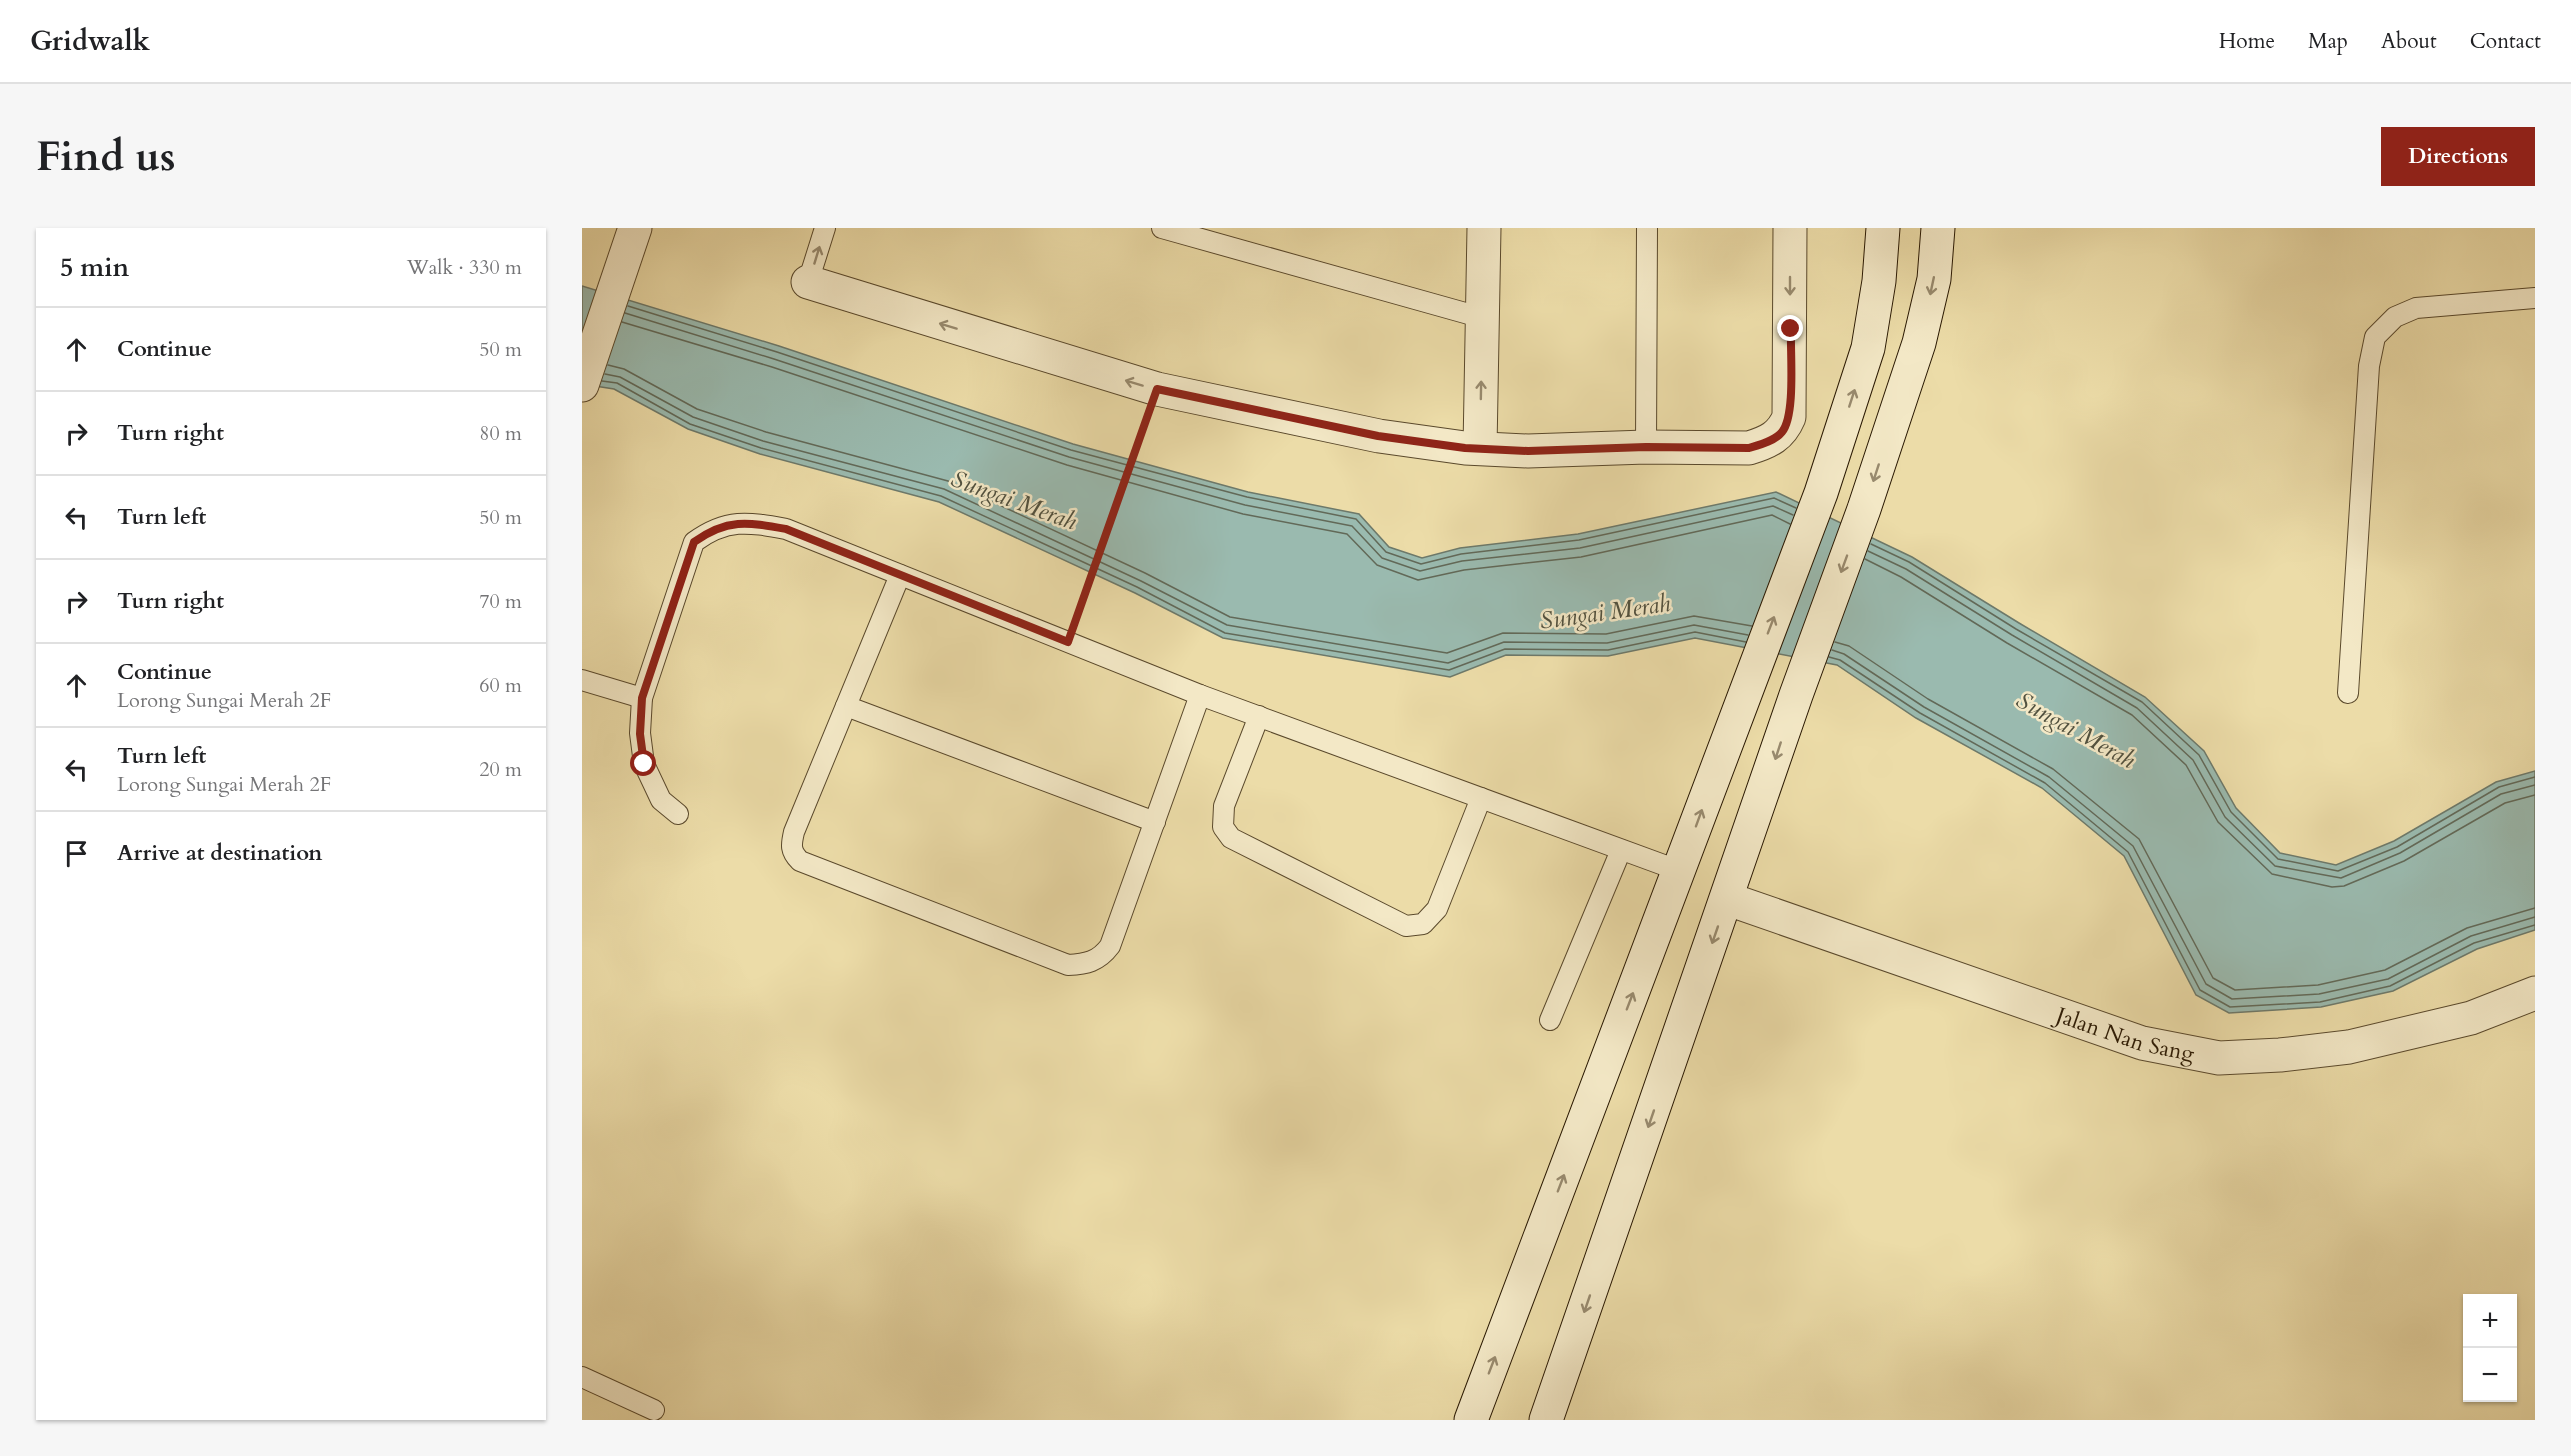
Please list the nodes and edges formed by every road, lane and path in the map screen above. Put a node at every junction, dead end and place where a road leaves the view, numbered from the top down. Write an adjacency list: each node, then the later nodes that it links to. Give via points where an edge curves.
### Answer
1 (825, 228): 9 (lane, one-way to 1)
2 (1162, 228): 11 (lane)
3 (1484, 228): 11 (main road)
4 (1647, 228): 14 (lane)
5 (1790, 228): 14 (main road, one-way to 14, via 1789,417 1782,433 1749,448)
6 (1883, 228): 28 (main road, one-way to 6, via 1821,493 1868,348)
7 (1938, 228): 29 (main road, one-way to 29, via 1934,279 1919,343)
8 (631, 230): 12 (main road, via 616,290)
9 (808, 282): 13 (main road, one-way to 9)
10 (2535, 298): 19 (lane, via 2416,308 2394,316 2376,336 2369,366)
11 (1482, 318): 15 (main road, one-way to 11)
12 (582, 385)
13 (1157, 389): 15 (main road, via 1378,436); 17 (path)
14 (1646, 447): 15 (main road, via 1528,451)
15 (1480, 448)
16 (900, 575): 17 (lane); 21 (lane, via 786,529 745,521 711,529 694,542); 22 (lane)
17 (1068, 642): 20 (lane)
18 (582, 680): 21 (lane)
19 (2348, 693)
20 (1200, 694): 23 (lane); 26 (lane)
21 (642, 698): 25 (lane, via 640,734 644,764 661,800)
22 (846, 706): 26 (lane); 26 (lane, via 794,832 790,846 793,854 812,865 1068,965 1088,964 1110,946)
23 (1259, 716): 24 (lane); 24 (lane, via 1224,806 1222,827 1231,838 1406,926 1423,924 1437,909)
24 (1481, 798): 27 (lane)
25 (678, 814)
26 (1155, 822)
27 (1621, 850): 28 (lane); 31 (lane)
28 (1680, 871): 34 (main road, one-way to 28)
29 (1728, 899): 30 (main road, Jalan Nan Sang, via 2142,1043 2219,1058 2349,1047 2471,1018); 35 (main road, one-way to 35)
30 (2535, 993)
31 (1550, 1020)
32 (582, 1377): 33 (lane)
33 (654, 1410)
34 (1471, 1420)
35 (1546, 1420)

